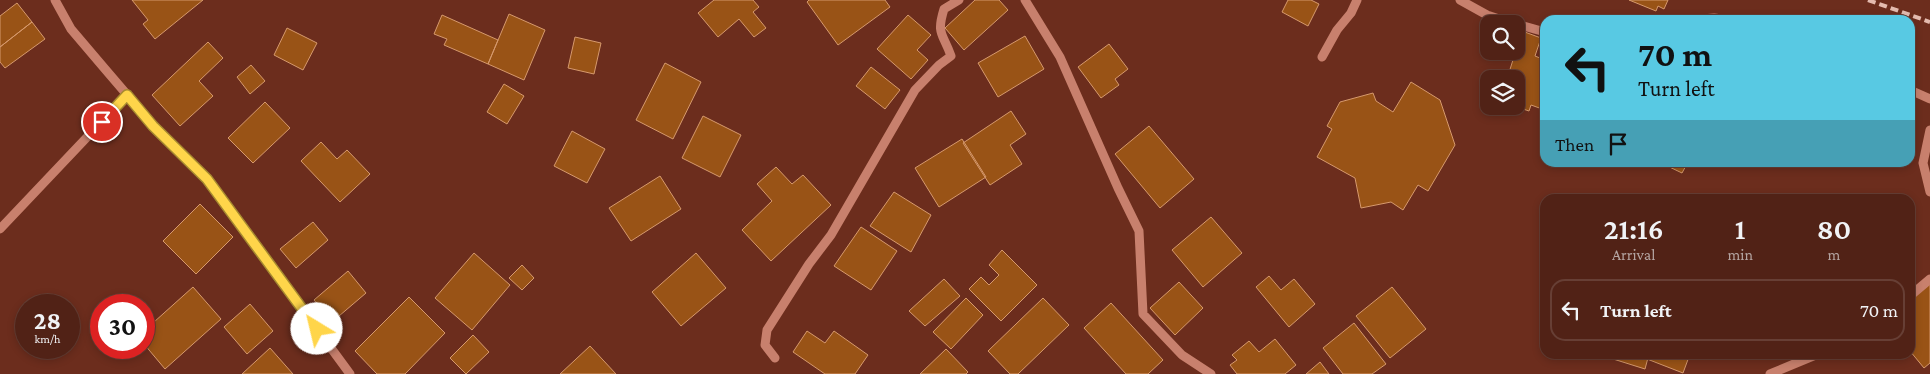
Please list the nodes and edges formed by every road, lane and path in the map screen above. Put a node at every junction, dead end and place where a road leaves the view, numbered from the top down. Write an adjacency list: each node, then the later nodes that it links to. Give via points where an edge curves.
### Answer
1 (55, 0): 11 (street, via 71,29)
2 (960, 0): 18 (street, via 944,9 939,29 951,56 915,90 831,235 767,330 765,345)
3 (1024, 0): 21 (street, via 1060,57 1139,231 1142,314 1182,355)
4 (1357, 0): 9 (street)
5 (1460, 0): 6 (street)
6 (1487, 15)
7 (1525, 27): 8 (street)
8 (1540, 31)
9 (1322, 57)
10 (1915, 92): 12 (street)
11 (127, 95): 15 (street); 20 (street, via 153,126 207,179)
12 (1930, 99)
13 (1930, 130): 14 (street, via 1923,163)
14 (1930, 192)
15 (0, 229)
16 (1930, 279): 17 (street)
17 (1915, 292)
18 (775, 358)
19 (1806, 359): 22 (street)
20 (350, 374)
21 (1211, 374)
22 (1770, 374)

